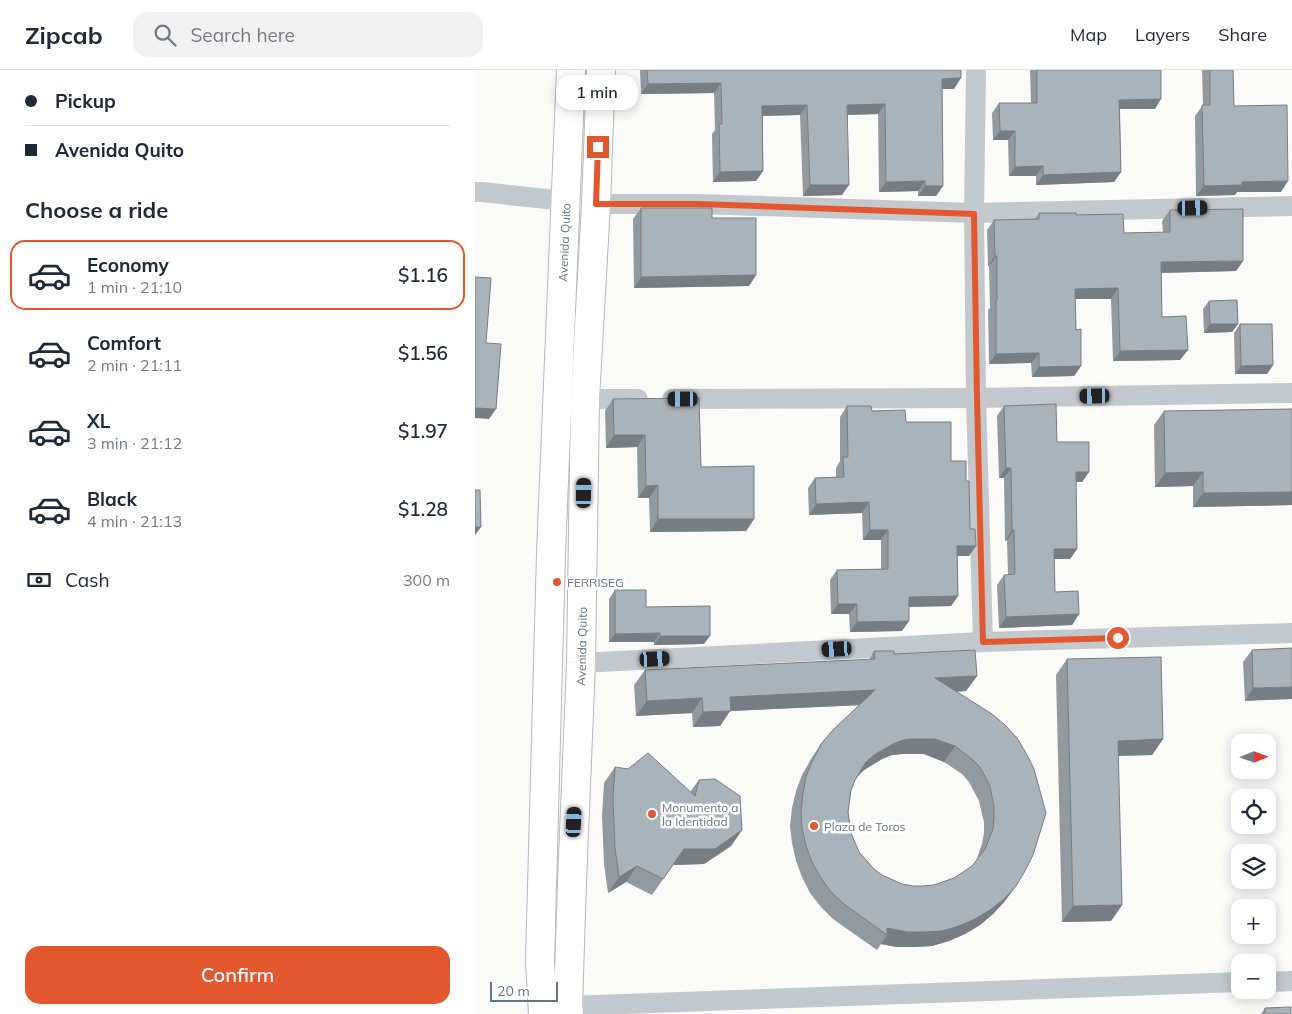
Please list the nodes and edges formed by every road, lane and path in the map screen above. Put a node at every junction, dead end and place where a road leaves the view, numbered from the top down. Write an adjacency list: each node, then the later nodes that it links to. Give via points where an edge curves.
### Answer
1 (571, 70): 5 (highway, Avenida Quito)
2 (601, 70): 6 (highway, Avenida Quito)
3 (976, 70): 8 (street)
4 (475, 192): 5 (street)
5 (565, 202): 19 (highway, Avenida Quito, via 541,901)
6 (596, 204): 8 (street, via 699,204); 11 (highway, Avenida Quito)
7 (1292, 206): 8 (street)
8 (974, 214): 10 (street)
9 (1292, 393): 10 (street)
10 (977, 398): 11 (street); 13 (street)
11 (585, 399): 14 (highway, Avenida Quito)
12 (1292, 633): 13 (street)
13 (983, 642): 14 (street)
14 (581, 663): 18 (highway, Avenida Quito)
15 (1292, 981): 17 (street)
16 (1231, 982): 18 (street)
17 (1276, 982)
18 (569, 1010)
19 (543, 1014)

